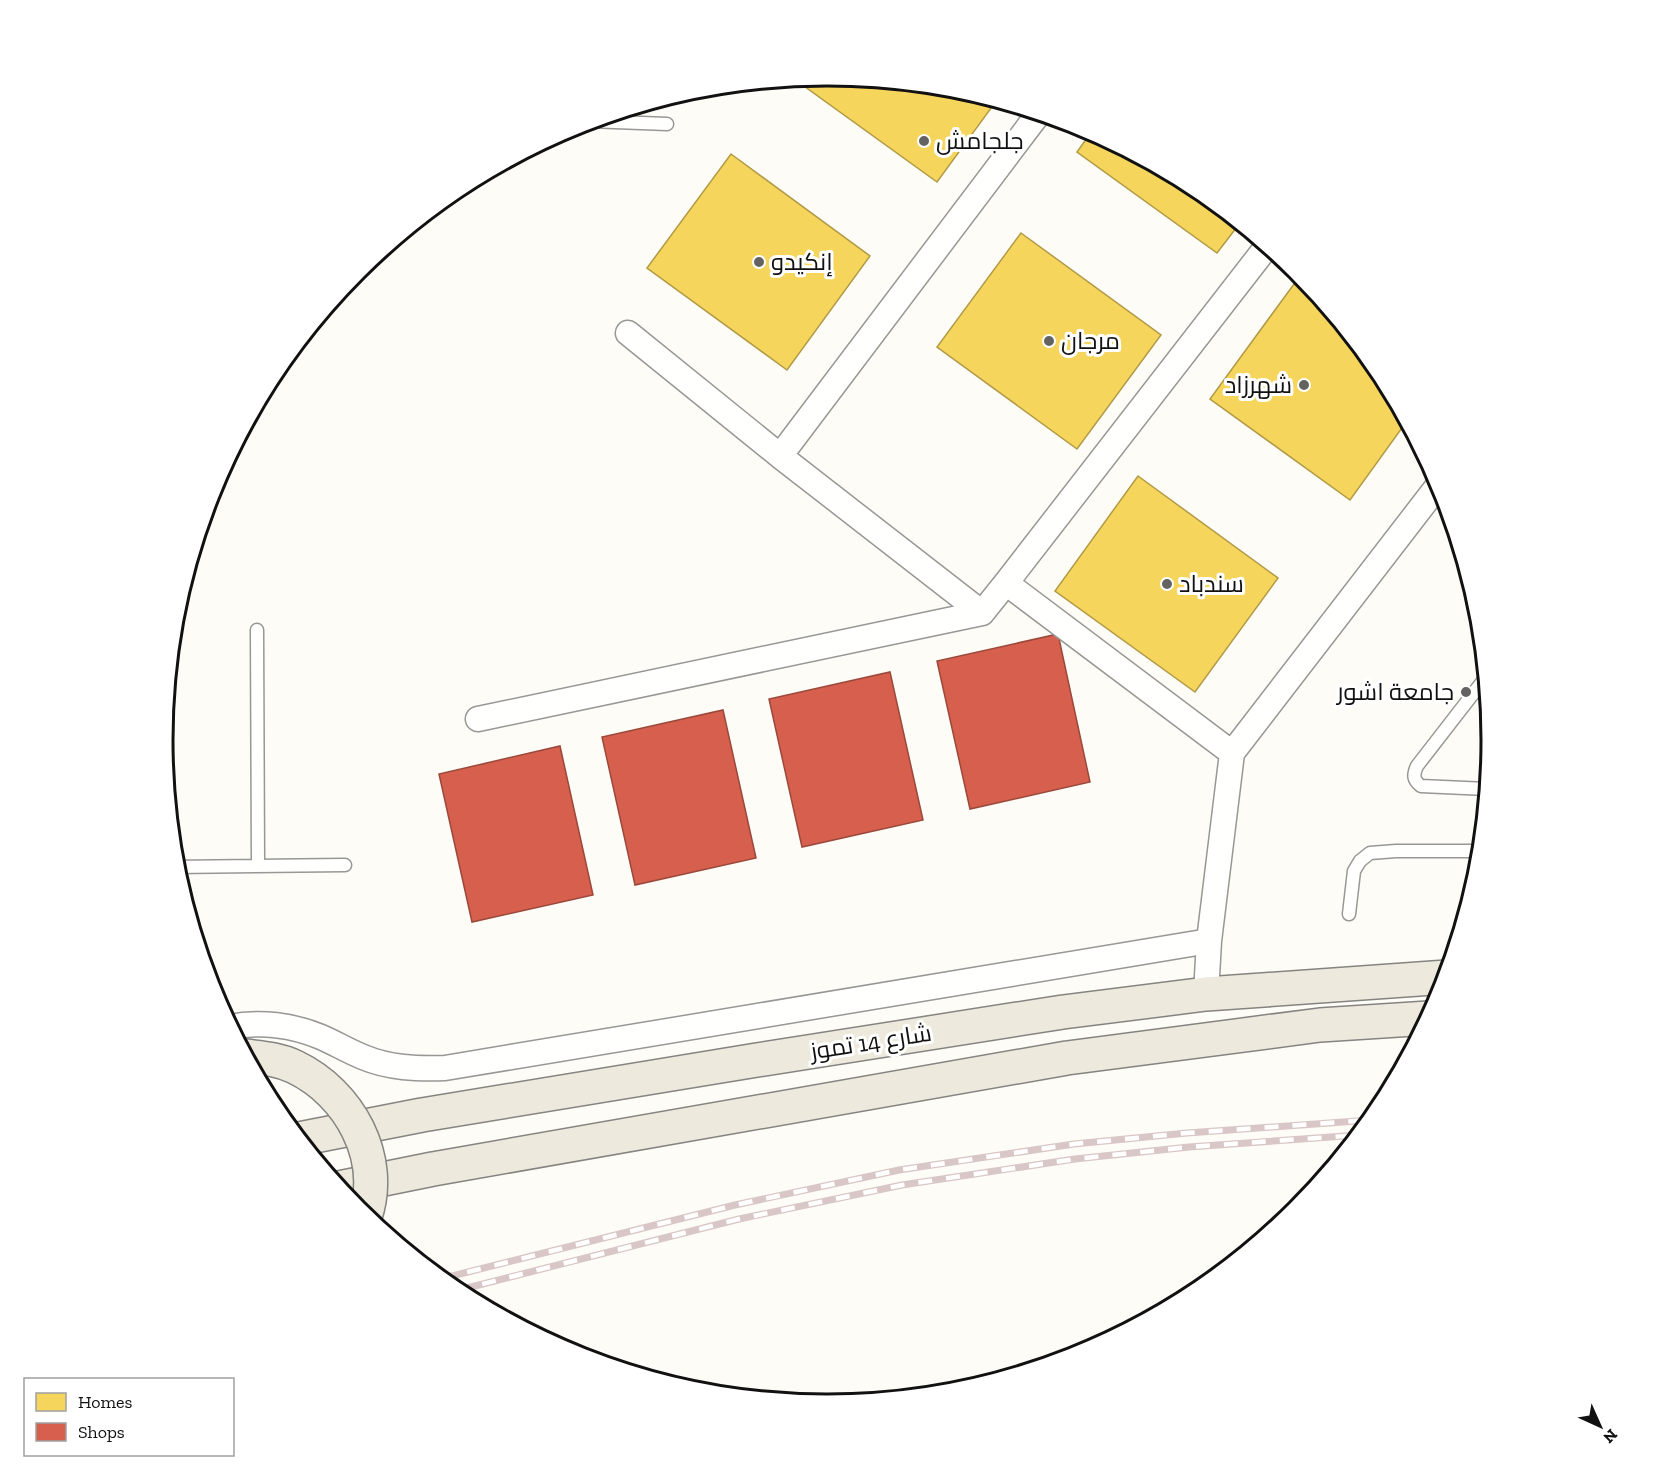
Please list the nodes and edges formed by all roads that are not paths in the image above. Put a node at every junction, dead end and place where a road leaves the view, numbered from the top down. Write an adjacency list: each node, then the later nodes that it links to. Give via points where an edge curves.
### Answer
1 (1034, 119): 6 (street)
2 (612, 122): 3 (lane)
3 (667, 124)
4 (1263, 252): 8 (street)
5 (628, 333): 6 (street)
6 (780, 456): 9 (street)
7 (1433, 492): 13 (street)
8 (1006, 583): 9 (street); 13 (street)
9 (982, 613): 12 (street)
10 (257, 630): 17 (lane)
11 (1479, 686): 14 (lane, via 1413,774 1421,786)
12 (478, 719)
13 (1232, 753): 20 (street)
14 (1479, 789)
15 (1472, 851): 19 (lane, via 1370,853 1354,871)
16 (345, 865): 17 (lane)
17 (258, 866): 18 (lane)
18 (185, 867)
19 (1349, 914)
20 (1209, 941): 22 (street); 24 (street, via 445,1068 390,1065 288,1027)
21 (1437, 978): 22 (main road, شارع 14 تموز)
22 (1206, 994): 26 (main road, شارع 14 تموز, via 757,1059)
23 (1419, 1019): 27 (main road, شارع 14 تموز, via 1320,1025 1067,1058)
24 (239, 1026)
25 (255, 1057): 28 (main road, bridge, via 293,1065 315,1078 350,1114 368,1160)
26 (307, 1137)
27 (348, 1186)
28 (367, 1206)

